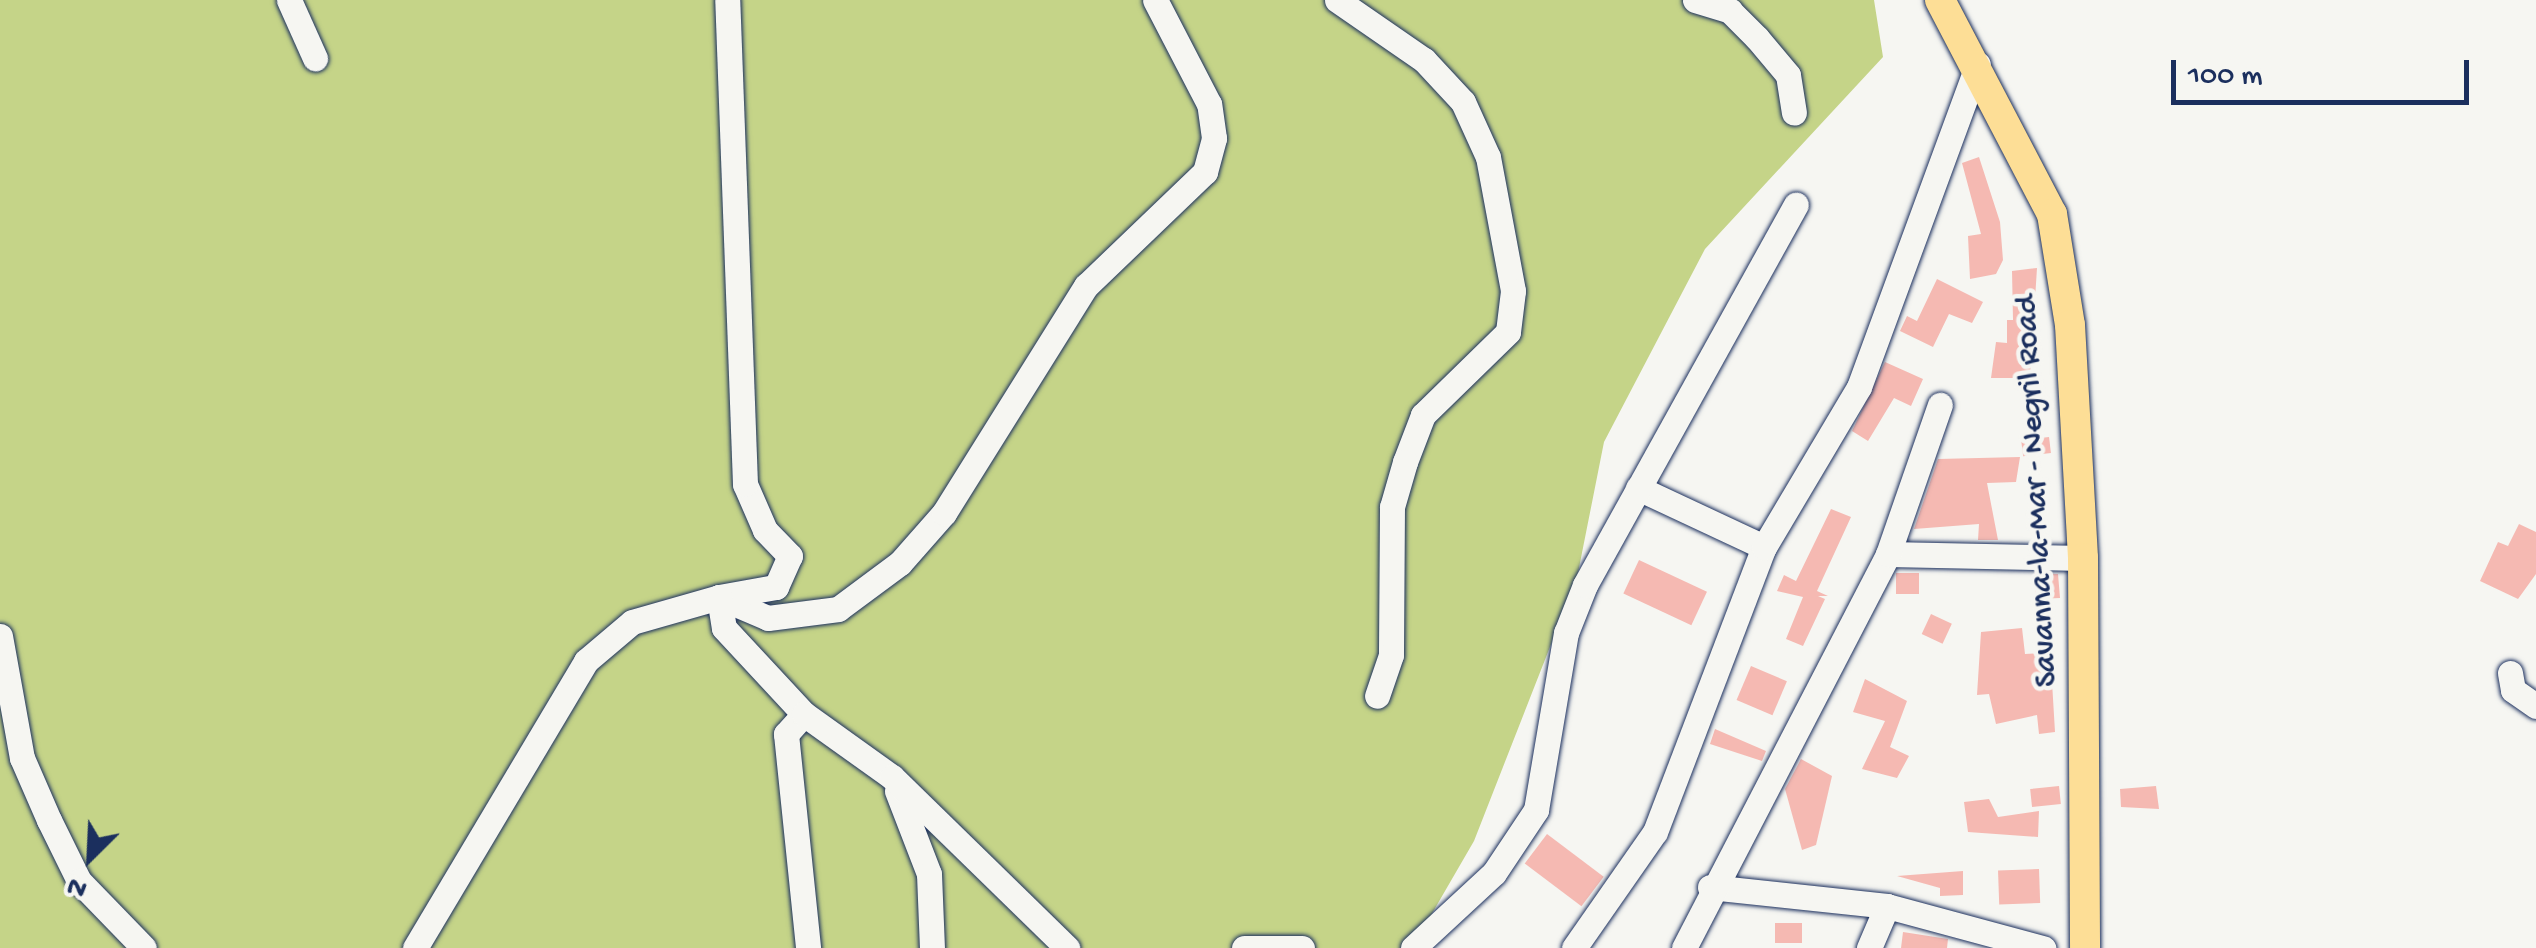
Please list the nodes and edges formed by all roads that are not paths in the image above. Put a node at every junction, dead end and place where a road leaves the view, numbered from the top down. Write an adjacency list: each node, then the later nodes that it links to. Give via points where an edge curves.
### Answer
1 (290, 0): 7 (street)
2 (727, 0): 16 (street, via 745,484 765,530 790,556 776,587)
3 (1155, 0): 16 (street, via 1209,104 1214,138 1205,172 1086,286 944,513 900,563 838,609 768,618)
4 (1337, 0): 19 (street, via 1424,60 1464,102 1488,156 1513,291 1508,332 1423,415 1405,462 1392,507 1391,656)
5 (1696, 0): 9 (street, via 1730,11 1758,38 1788,75)
6 (1940, 0): 8 (main road, Savanna-la-Mar - Negril Road)
7 (315, 58)
8 (1978, 64): 13 (street, via 1859,387); 15 (main road, Savanna-la-Mar - Negril Road, via 2052,214 2070,326)
9 (1794, 113)
10 (1796, 204): 12 (street)
11 (1940, 405): 14 (street)
12 (1638, 488): 13 (street); 33 (street, via 1566,632 1536,810 1494,872)
13 (1764, 547): 34 (street, via 1655,832)
14 (1888, 554): 15 (street); 23 (street)
15 (2083, 558): 25 (main road, Savanna-la-Mar - Negril Road)
16 (719, 598): 21 (street, via 724,628); 27 (street, via 632,622 586,661)
17 (0, 648): 26 (street, via 22,758 49,820 79,882)
18 (2510, 672): 20 (street, via 2513,690)
19 (1377, 696)
20 (2536, 706)
21 (804, 714): 22 (street); 28 (street, via 786,734)
22 (892, 777): 29 (street, via 929,874); 30 (street)
23 (1710, 887): 24 (street); 35 (street)
24 (1887, 906): 36 (street); 37 (street)
25 (2081, 945)
26 (144, 948)
27 (415, 948)
28 (808, 948)
29 (932, 948)
30 (1067, 948)
31 (1244, 948): 32 (street)
32 (1302, 948)
33 (1413, 948)
34 (1574, 948)
35 (1684, 948)
36 (1870, 948)
37 (2043, 948)

